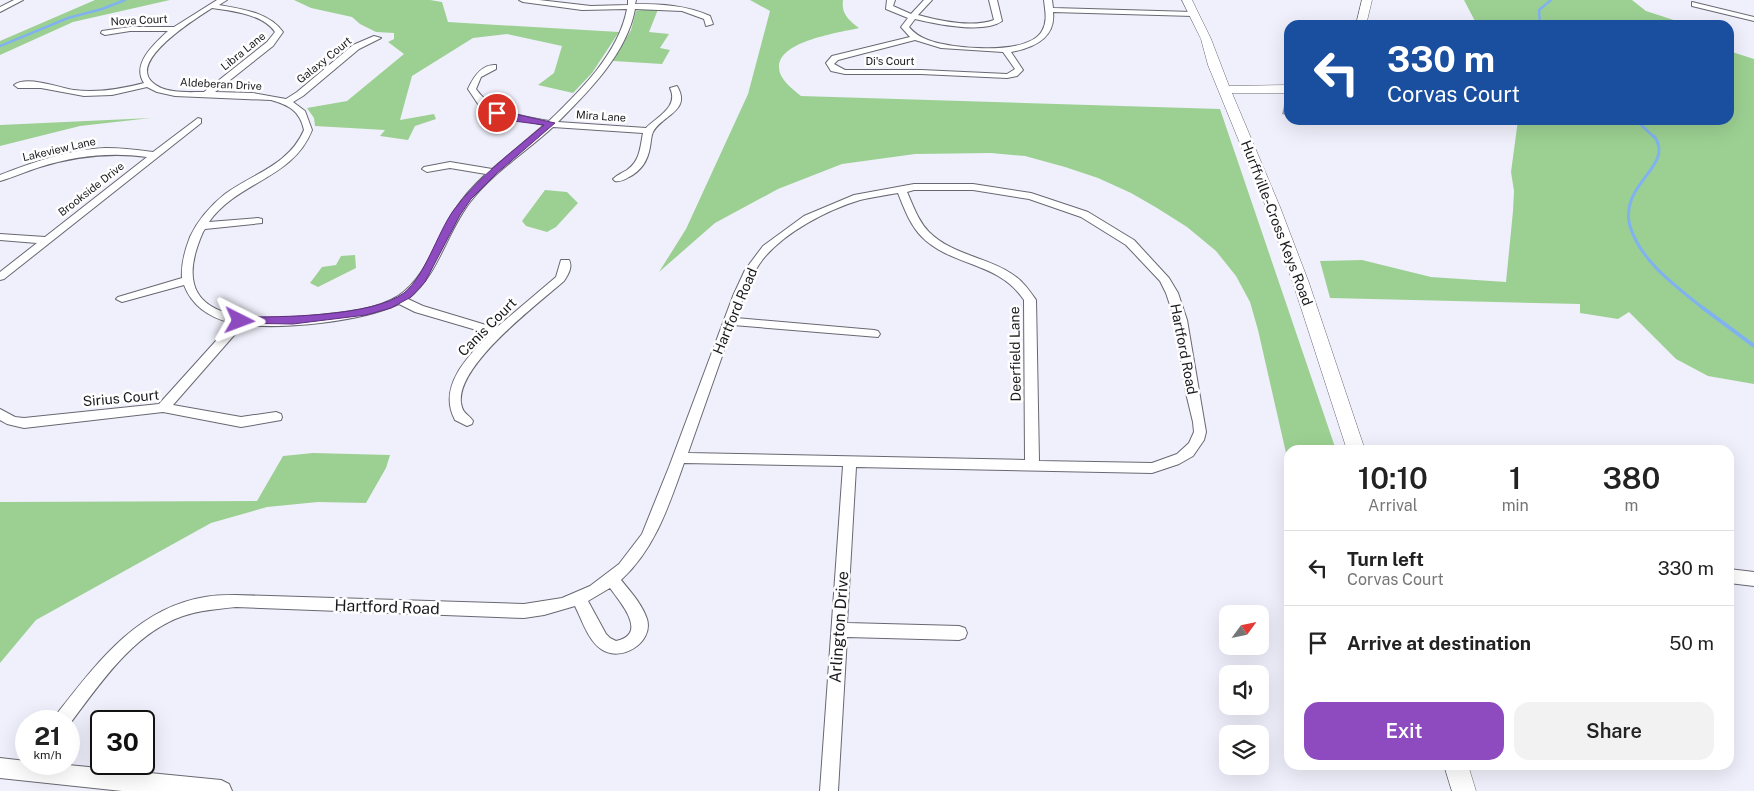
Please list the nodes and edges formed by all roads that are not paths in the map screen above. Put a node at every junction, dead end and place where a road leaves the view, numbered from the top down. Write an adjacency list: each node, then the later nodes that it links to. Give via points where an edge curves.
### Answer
1 (19, 0): 13 (street)
2 (223, 0): 11 (street)
3 (523, 0): 8 (street, via 572,7)
4 (891, 0): 14 (street, via 889,7 892,11)
5 (928, 0): 14 (street)
6 (993, 0): 14 (street, via 998,18 996,23 976,25)
7 (1367, 0): 16 (main road)
8 (632, 3): 17 (street, via 691,10 708,18); 34 (street, via 625,30 606,62)
9 (1695, 4): 15 (street)
10 (1049, 5): 12 (street); 22 (street, via 1049,27 1043,35 1028,46)
11 (211, 6): 18 (street); 30 (street, Libra Lane, via 245,12 279,32)
12 (1190, 7): 28 (main road, Hurffville-Cross Keys Road, via 1206,39)
13 (0, 10)
14 (911, 16): 21 (street, via 905,28)
15 (1754, 19)
16 (1362, 20)
17 (709, 24)
18 (174, 29): 19 (street, Nova Court, via 130,29); 24 (street, via 148,60 143,73)
19 (105, 33)
20 (378, 38): 31 (street, Galaxy Court, via 356,47)
21 (915, 38): 22 (street, via 938,45); 22 (street, Di's Court, via 835,58 830,65 834,70 845,72 1007,76 1019,70)
22 (1006, 51)
23 (493, 67): 34 (street, Mira Lane, via 478,76 472,85 473,94 480,103 506,116)
24 (148, 84): 25 (street, via 96,94 75,93 41,84); 30 (street, Aldeberan Drive, via 168,92)
25 (18, 85)
26 (674, 88): 35 (street, via 677,102)
27 (1284, 89): 29 (main road)
28 (1224, 90): 29 (main road); 32 (main road, Hurffville-Cross Keys Road)
29 (1263, 90): 32 (main road, via 1237,94)
30 (208, 94): 31 (street, Aldeberan Drive, via 260,96)
31 (286, 102): 43 (street, Aldeberan Drive, via 299,108 305,118 308,130 302,144 284,163 229,196)
32 (1229, 102): 59 (main road, Hurffville-Cross Keys Road, via 1273,207)
33 (198, 121): 36 (street, Brookside Drive)
34 (551, 123): 35 (street, Mira Lane); 38 (street)
35 (649, 131): 40 (street, via 642,162)
36 (155, 155): 39 (street, Lakeview Lane, via 108,151 88,153); 45 (street, Brookside Drive)
37 (428, 169): 38 (street, via 450,165)
38 (493, 172): 50 (street, via 461,206 420,282)
39 (0, 178)
40 (618, 180)
41 (901, 189): 52 (street, Hartford Road, via 866,195 837,205 809,217 785,233 762,253 750,270); 62 (street, Deerfield Lane, via 918,226 932,240 1008,275 1022,287 1030,300); 62 (street, Hartford Road, via 974,186 1023,194 1067,208 1110,229 1135,246 1164,278 1170,290 1181,318 1199,425 1200,432 1193,446 1182,458 1152,468)
42 (258, 221): 43 (street)
43 (200, 226): 48 (street, Aldeberan Drive, via 189,256)
44 (0, 237): 45 (street)
45 (46, 240): 47 (street, Brookside Drive)
46 (565, 262): 53 (street, Canis Court, via 560,279)
47 (0, 277)
48 (188, 280): 49 (street); 51 (street, via 194,294 206,307 220,316)
49 (122, 299)
50 (400, 300): 51 (street, via 366,312 271,322); 53 (street)
51 (240, 321): 55 (street)
52 (729, 322): 54 (street); 60 (street, Hartford Road)
53 (499, 334): 58 (street, Canis Court, via 468,367 456,388 456,410)
54 (874, 334)
55 (163, 408): 56 (street, Sirius Court, via 24,423); 57 (street, Sirius Court, via 241,422)
56 (0, 414)
57 (276, 417)
58 (467, 421)
59 (1354, 445)
60 (678, 458): 61 (street, Hartford Road); 65 (street, Hartford Road, via 648,537)
61 (850, 463): 62 (street, Hartford Road); 67 (street, Arlington Drive)
62 (1032, 466)
63 (1734, 577): 64 (street)
64 (1754, 579)
65 (613, 580): 66 (street, Hartford Road); 66 (street, via 639,622 639,632 629,644 612,648 604,643)
66 (579, 598): 69 (street, Hartford Road, via 541,610 510,612 249,602 192,606 164,618 132,638 112,657)
67 (838, 630): 68 (street); 75 (street, Arlington Drive)
68 (959, 633)
69 (71, 710)
70 (15, 767): 71 (street)
71 (0, 768)
72 (1458, 770): 76 (main road)
73 (80, 773): 74 (street)
74 (221, 791)
75 (829, 791)
76 (1464, 791)

